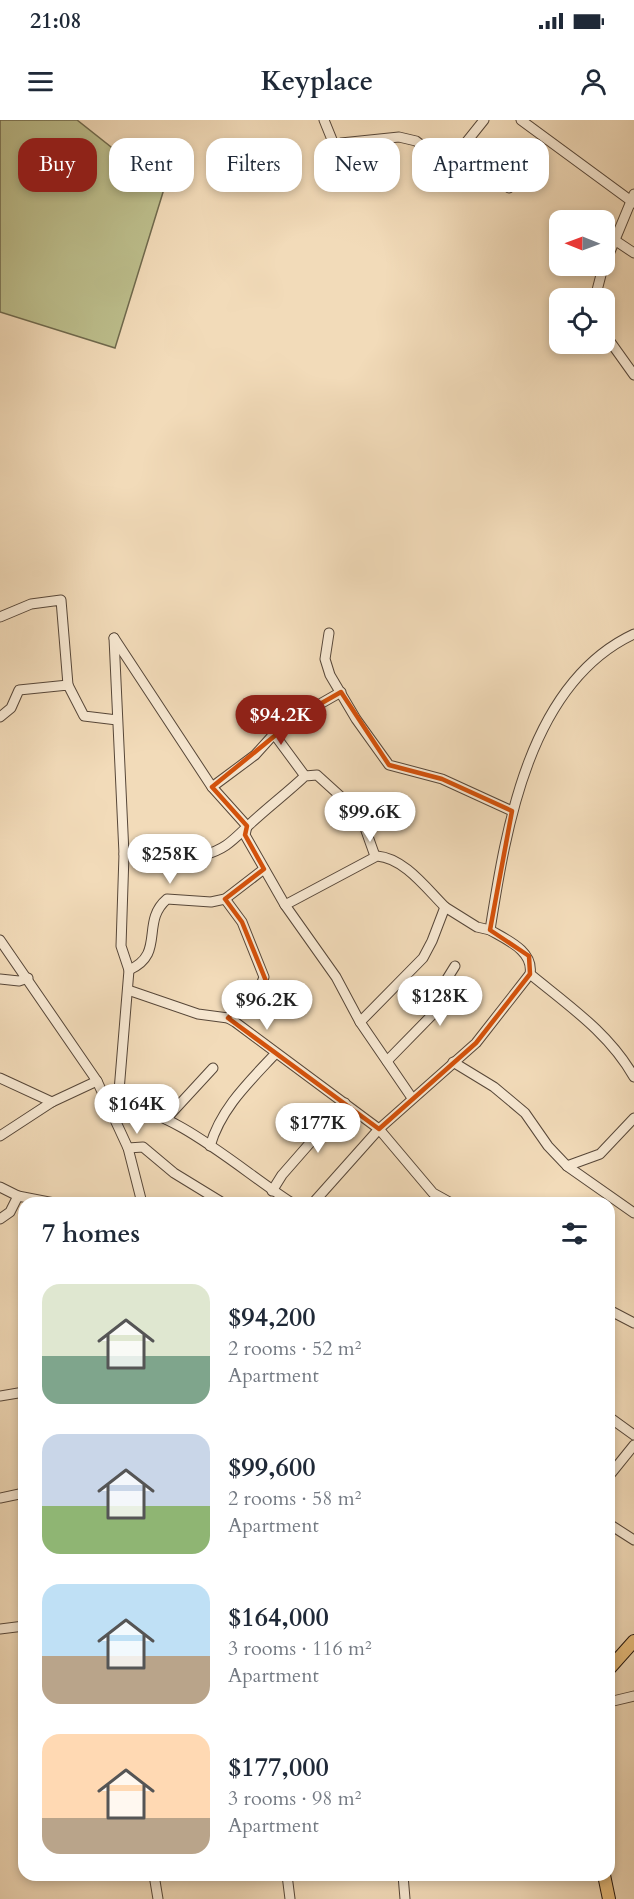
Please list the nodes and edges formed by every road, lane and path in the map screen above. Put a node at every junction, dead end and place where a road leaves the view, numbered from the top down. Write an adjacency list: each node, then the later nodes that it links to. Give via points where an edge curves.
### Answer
1 (324, 120): 5 (street, via 337,152 340,143 399,137)
2 (484, 120): 4 (street)
3 (520, 120): 6 (street)
4 (469, 138)
5 (412, 140)
6 (633, 199): 7 (street)
7 (616, 240): 8 (street); 9 (street)
8 (634, 253)
9 (598, 288)
10 (615, 348): 11 (street)
11 (634, 375)
12 (0, 617): 15 (street, via 32,604 60,600)
13 (329, 633): 16 (street, via 325,659)
14 (634, 634): 22 (street, via 583,669 560,698)
15 (68, 685): 17 (street, via 19,690 11,708); 18 (street, via 84,716)
16 (341, 692): 19 (street); 22 (street, via 389,765 442,779)
17 (0, 717)
18 (117, 720): 21 (street, via 114,638); 24 (street)
19 (274, 734): 20 (street); 21 (street, via 255,755)
20 (305, 776): 23 (street); 25 (street, via 321,777 360,814)
21 (212, 787): 23 (street)
22 (512, 811): 30 (street)
23 (248, 826): 24 (street, via 233,843 204,855 191,841); 26 (street, via 245,835)
24 (124, 854): 33 (street, via 122,946)
25 (375, 856): 28 (street); 29 (street, via 387,856 406,869)
26 (264, 869): 27 (street); 28 (street)
27 (225, 899): 33 (street, via 167,899 156,910 146,960); 38 (street, via 247,933 264,977 261,985)
28 (285, 905): 39 (street, via 336,977)
29 (445, 907): 30 (street, via 477,927); 39 (street, via 423,958)
30 (490, 930): 34 (street, via 529,956)
31 (0, 940): 35 (street)
32 (455, 966): 41 (street, via 442,987 435,1012)
33 (129, 970): 37 (street)
34 (531, 974): 42 (street, via 476,1043); 44 (street, via 602,1032)
35 (28, 978): 36 (street); 46 (street)
36 (0, 979)
37 (128, 990): 38 (street, via 198,1014); 49 (street)
38 (228, 1018): 40 (street)
39 (360, 1022): 41 (street)
40 (275, 1054): 50 (street); 55 (street, via 229,1106)
41 (387, 1061): 47 (street)
42 (453, 1062): 47 (street); 57 (street, via 494,1087 525,1113)
43 (213, 1068): 52 (street)
44 (634, 1077)
45 (0, 1078): 48 (street)
46 (97, 1081): 48 (street); 49 (street)
47 (412, 1098): 53 (street)
48 (52, 1102): 54 (street)
49 (113, 1103): 52 (street, via 150,1111); 56 (street)
50 (345, 1103): 53 (street); 59 (street)
51 (634, 1118): 57 (street, via 600,1154)
52 (166, 1119): 55 (street)
53 (379, 1129): 65 (street); 66 (street)
54 (0, 1136)
55 (210, 1146): 59 (street)
56 (128, 1148): 62 (street); 63 (street, via 143,1147)
57 (567, 1166): 67 (street)
58 (0, 1188): 60 (street)
59 (272, 1191): 64 (street)
60 (18, 1196): 61 (street); 70 (street, via 10,1212)
61 (23, 1197)
62 (140, 1197)
63 (205, 1197)
64 (282, 1197)
65 (318, 1197)
66 (440, 1197)
67 (611, 1197)
68 (615, 1200): 69 (street)
69 (634, 1213)
70 (0, 1219)
71 (615, 1313): 72 (street)
72 (634, 1323)
73 (18, 1393): 74 (street)
74 (0, 1396)
75 (615, 1421): 76 (street)
76 (634, 1435)
77 (634, 1445): 78 (street)
78 (615, 1469)
79 (18, 1494): 80 (street)
80 (0, 1498)
81 (615, 1528): 82 (street)
82 (634, 1540)
83 (18, 1627): 84 (street)
84 (0, 1629)
85 (634, 1641): 86 (highway)
86 (615, 1662)
87 (634, 1696): 88 (street)
88 (615, 1701)
89 (155, 1881): 93 (street)
90 (288, 1881): 94 (street)
91 (404, 1881): 95 (street)
92 (605, 1881): 96 (highway)
93 (158, 1899)
94 (290, 1899)
95 (405, 1899)
96 (609, 1899)

